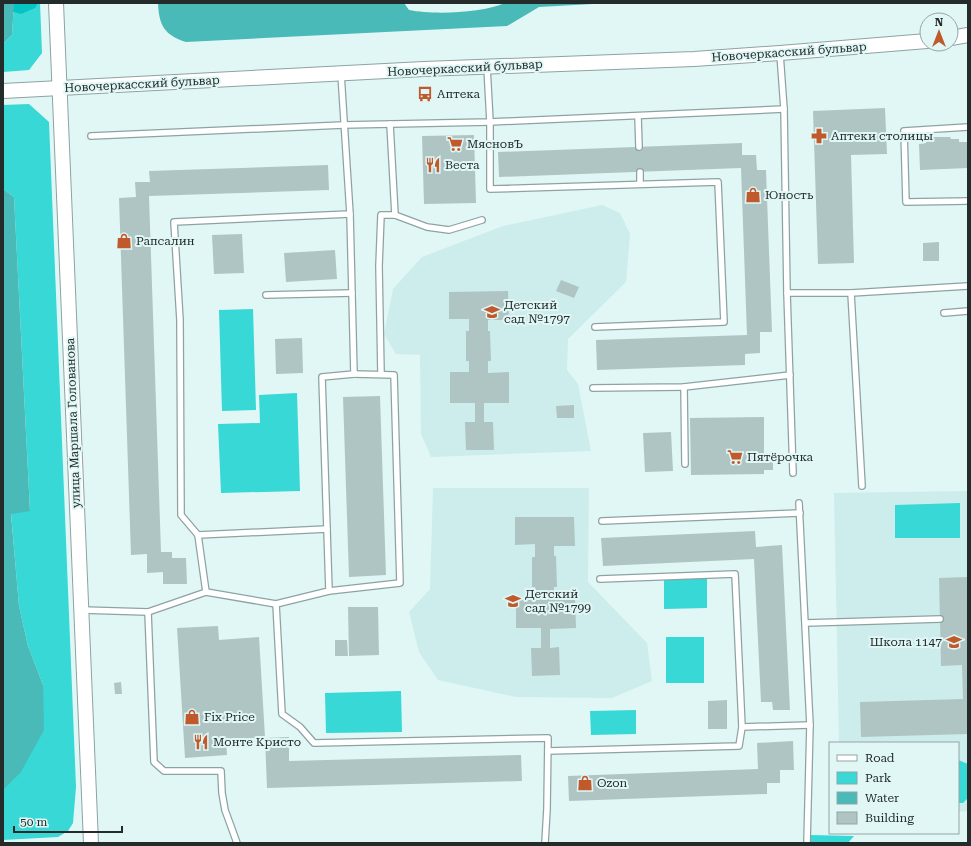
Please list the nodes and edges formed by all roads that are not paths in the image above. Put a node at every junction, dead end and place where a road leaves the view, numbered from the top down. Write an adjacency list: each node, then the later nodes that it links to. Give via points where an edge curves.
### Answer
1 (56, 3): 6 (street, улица Маршала Голованова)
2 (919, 42): 3 (street, Новочеркасский бульвар)
3 (780, 54): 4 (street, Новочеркасский бульвар); 8 (lane)
4 (487, 67): 5 (street, Новочеркасский бульвар); 10 (lane)
5 (341, 74): 6 (street, Новочеркасский бульвар); 12 (lane)
6 (59, 89): 7 (street, Новочеркасский бульвар); 47 (street, улица Маршала Голованова)
7 (3, 91)
8 (784, 109): 9 (lane); 25 (lane)
9 (638, 116): 10 (lane); 15 (lane)
10 (490, 122): 11 (lane); 17 (lane, via 490,189)
11 (390, 124): 12 (lane); 20 (lane)
12 (343, 125): 14 (lane); 19 (lane)
13 (968, 127): 18 (lane, via 904,131 906,202)
14 (92, 136)
15 (639, 147)
16 (640, 172): 17 (lane)
17 (640, 184): 29 (lane, via 718,182 724,322)
18 (968, 201)
19 (350, 214): 23 (lane); 42 (lane, via 174,222 180,320 181,515)
20 (395, 215): 21 (lane, via 427,227 449,230); 31 (lane, via 381,215)
21 (482, 220)
22 (968, 286): 24 (lane)
23 (352, 293): 26 (lane); 30 (lane)
24 (851, 293): 25 (lane); 37 (lane)
25 (787, 294): 32 (lane)
26 (266, 295)
27 (968, 311): 28 (lane)
28 (944, 313)
29 (595, 327)
30 (354, 374): 31 (lane); 41 (lane, via 322,377)
31 (381, 374): 44 (lane, via 394,375 400,583)
32 (790, 375): 33 (lane); 36 (lane)
33 (684, 387): 34 (lane); 35 (lane)
34 (593, 388)
35 (685, 464)
36 (793, 472)
37 (862, 486)
38 (799, 503): 39 (lane)
39 (800, 513): 40 (lane); 50 (lane)
40 (602, 521)
41 (327, 529): 42 (lane); 44 (lane)
42 (198, 535): 45 (lane)
43 (600, 579): 52 (lane, via 735,574)
44 (329, 591): 46 (lane)
45 (206, 592): 46 (lane); 48 (lane)
46 (276, 604): 53 (lane, via 282,714 300,727 314,743 548,738)
47 (81, 610): 48 (lane); 54 (street, улица Маршала Голованова)
48 (148, 612): 55 (lane, via 154,762 164,771 221,771 225,810)
49 (940, 619): 50 (lane)
50 (806, 623): 51 (lane)
51 (810, 725): 52 (lane); 57 (lane)
52 (742, 727): 53 (lane, via 739,746)
53 (548, 751): 56 (lane)
54 (91, 843)
55 (237, 843)
56 (545, 843)
57 (807, 843)

